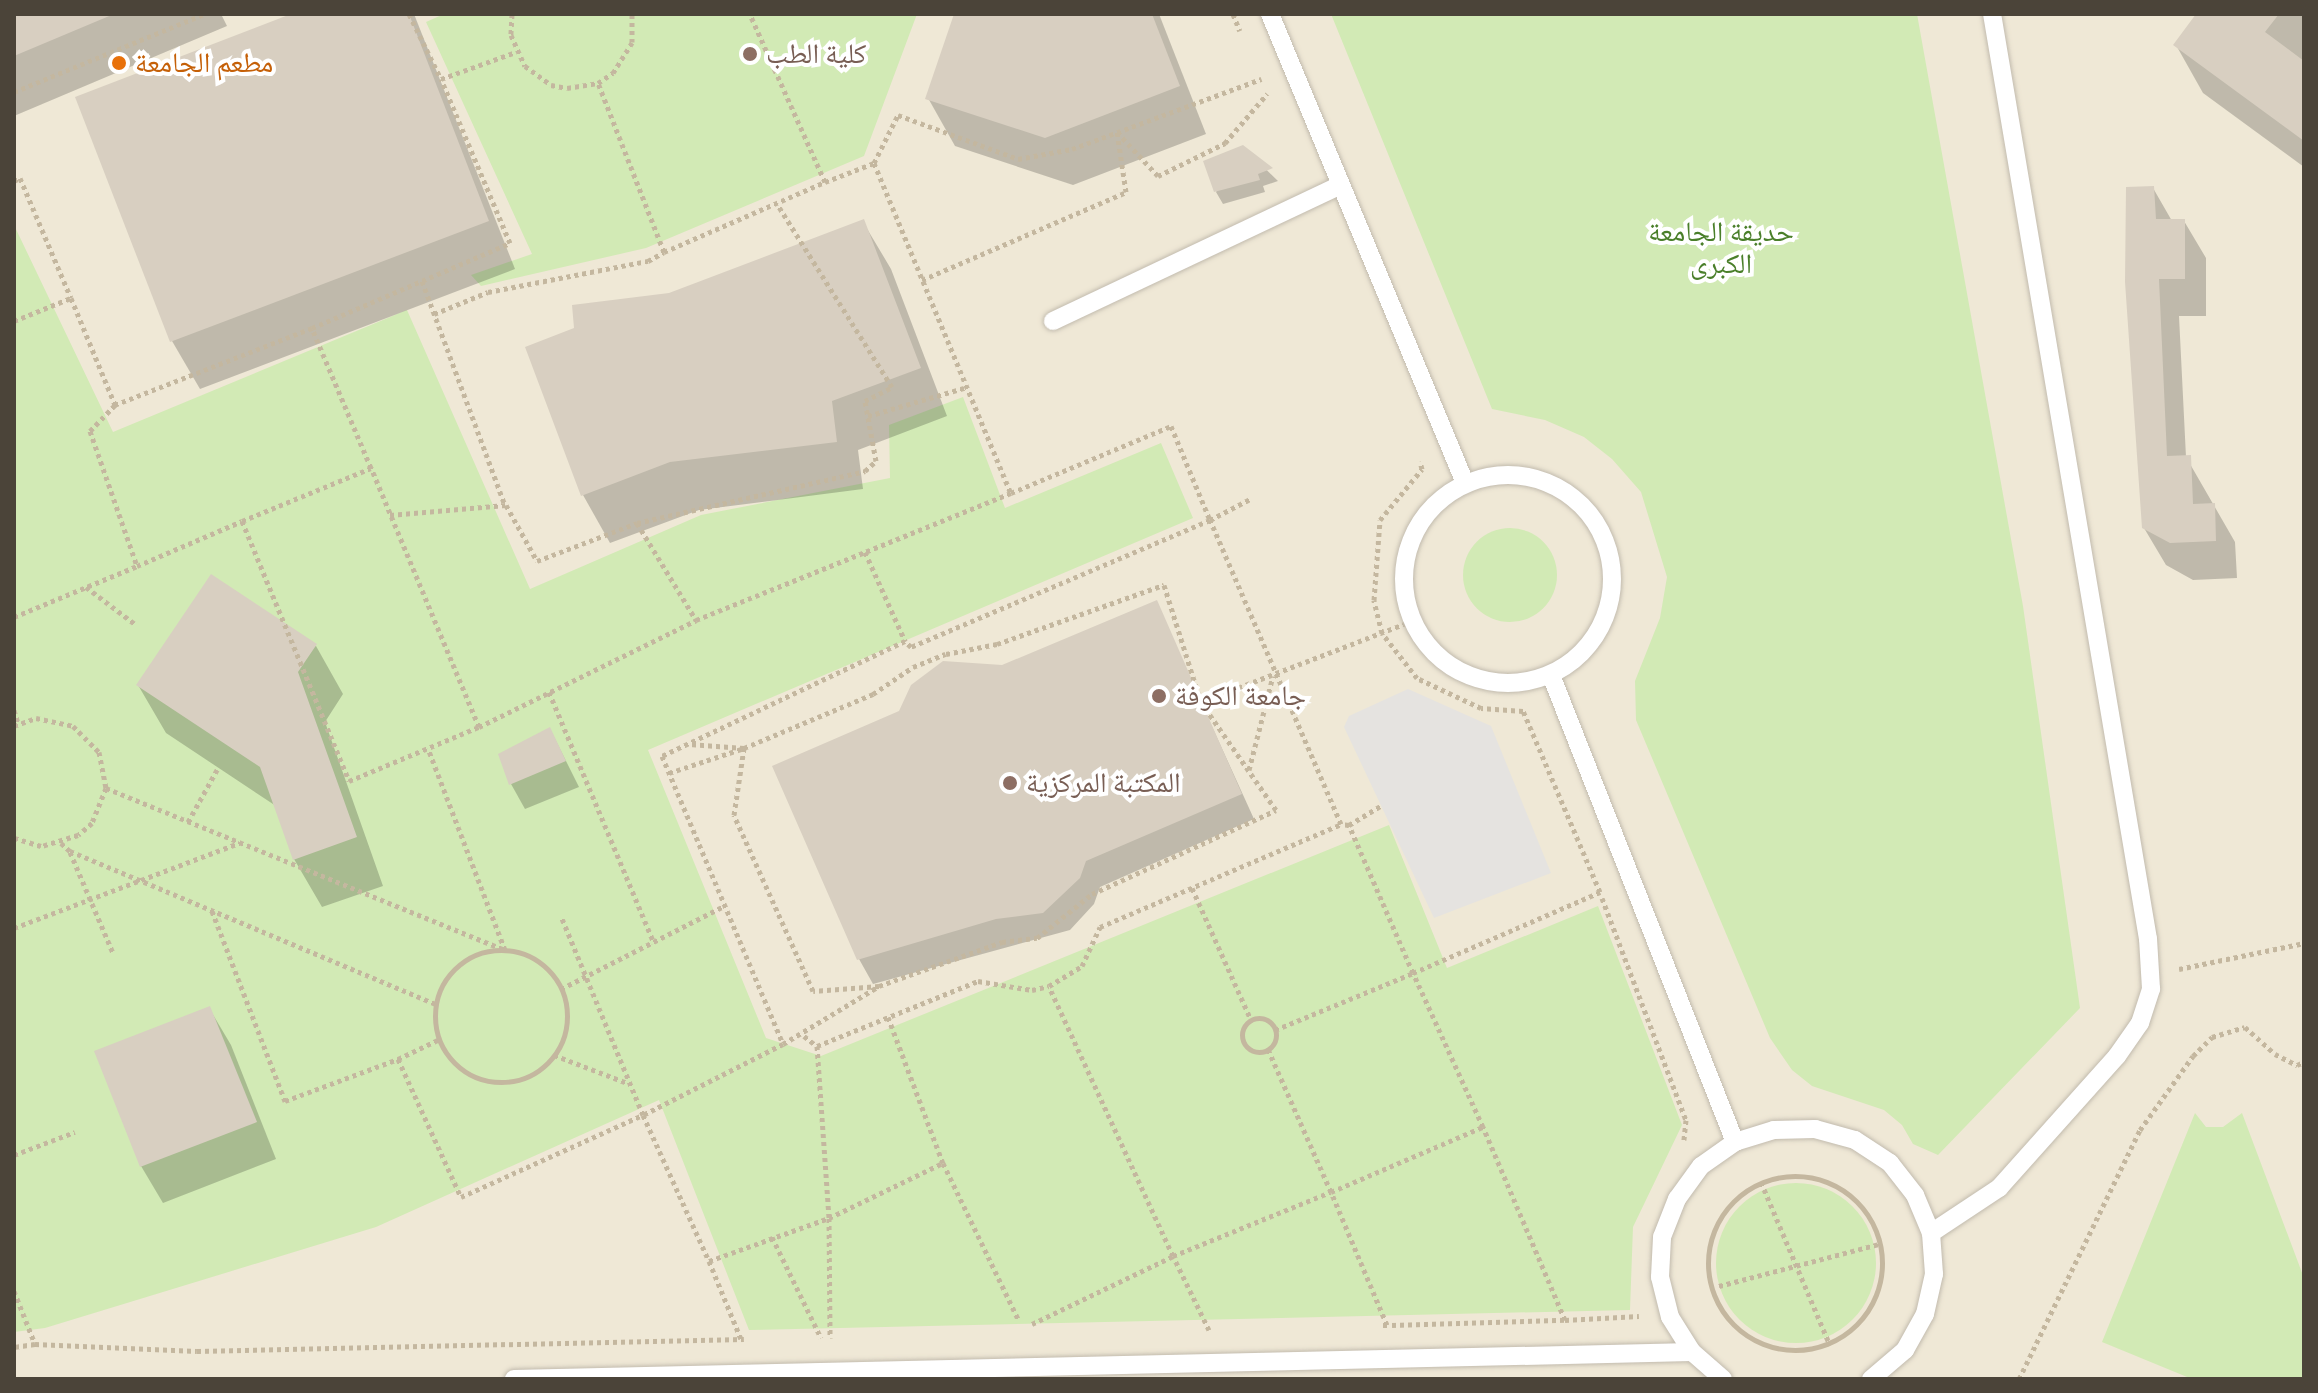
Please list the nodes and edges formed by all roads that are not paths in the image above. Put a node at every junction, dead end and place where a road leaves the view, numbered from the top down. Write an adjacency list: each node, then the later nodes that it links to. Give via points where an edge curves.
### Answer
1 (1270, 14): 3 (lane)
2 (1992, 14): 8 (lane, via 2148,939 2151,989 2140,1023 2117,1056 1999,1188)
3 (1341, 185): 4 (lane); 5 (lane)
4 (1053, 321)
5 (1465, 483): 6 (lane, via 1438,501 1413,536 1405,557 1404,590 1412,621 1430,649 1456,670 1486,682 1519,683); 6 (lane, via 1501,474 1537,478 1570,494 1596,520 1611,554 1613,590 1603,625 1582,654)
6 (1551, 675): 7 (lane)
7 (1735, 1142): 8 (lane, via 1774,1130 1815,1129 1855,1140 1890,1163 1915,1195); 9 (lane, via 1701,1166 1677,1199 1662,1237 1660,1277 1670,1317)
8 (1931, 1233): 12 (lane, via 1934,1274 1925,1314 1905,1350)
9 (1692, 1352): 10 (lane); 11 (lane)
10 (514, 1379)
11 (1723, 1379)
12 (1871, 1379)

